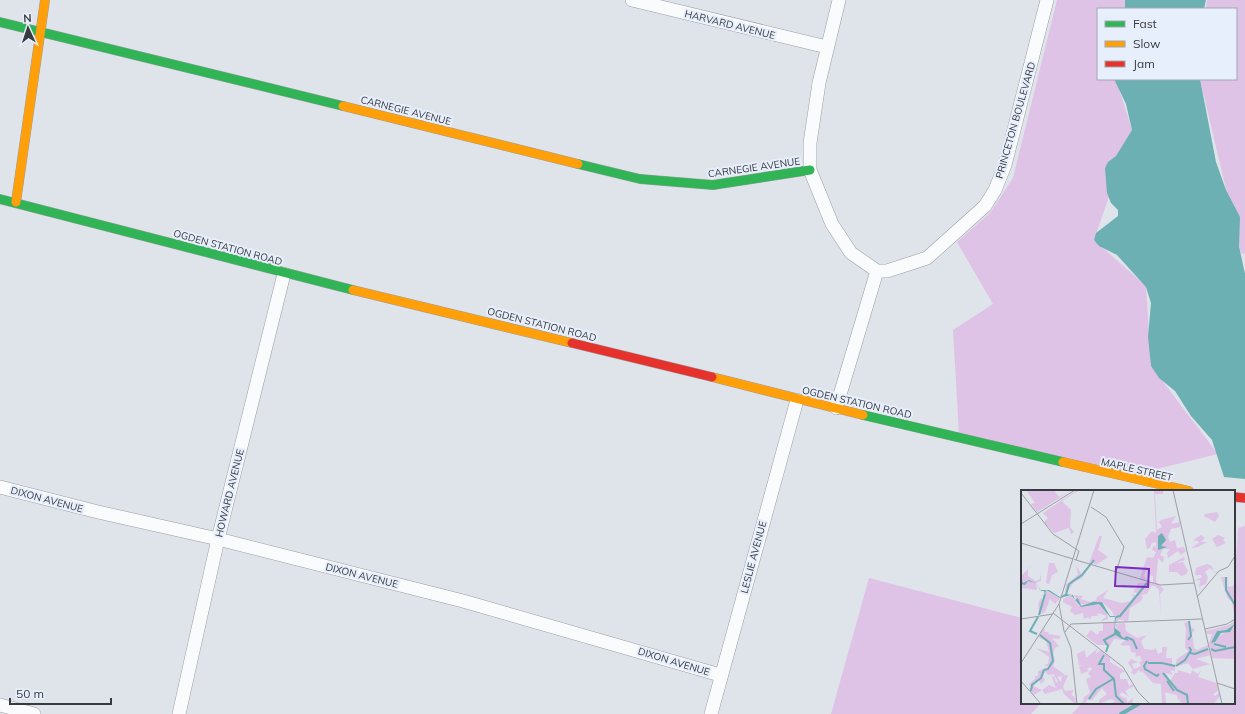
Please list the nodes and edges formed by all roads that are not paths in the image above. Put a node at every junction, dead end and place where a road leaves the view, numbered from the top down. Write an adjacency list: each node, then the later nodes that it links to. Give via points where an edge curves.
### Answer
1 (45, 0): 6 (street)
2 (632, 0): 7 (street, HARVARD AVENUE)
3 (839, 0): 7 (street)
4 (1047, 0): 11 (street, PRINCETON BOULEVARD, via 1004,165 992,195 985,206 927,258 888,272)
5 (0, 22): 6 (street, CARNEGIE AVENUE)
6 (40, 32): 8 (street, CARNEGIE AVENUE, via 640,179 713,185); 10 (street)
7 (827, 47): 8 (street, via 810,143)
8 (810, 170): 11 (street, via 832,224 851,253)
9 (0, 199): 10 (street, OGDEN STATION ROAD)
10 (16, 202): 12 (street, OGDEN STATION ROAD)
11 (877, 271): 14 (street)
12 (284, 274): 13 (street, OGDEN STATION ROAD, via 692,372); 20 (street, HOWARD AVENUE)
13 (796, 400): 14 (street, OGDEN STATION ROAD); 21 (street, LESLIE AVENUE)
14 (836, 408): 15 (street, OGDEN STATION ROAD)
15 (1081, 467): 17 (street, MAPLE STREET)
16 (0, 487): 20 (street, DIXON AVENUE, via 98,512)
17 (1184, 490)
18 (1235, 497): 19 (street)
19 (1245, 498)
20 (218, 538): 21 (street, DIXON AVENUE, via 463,601); 24 (street, HOWARD AVENUE)
21 (720, 675): 25 (street, LESLIE AVENUE)
22 (0, 705): 23 (street)
23 (34, 714)
24 (179, 714)
25 (711, 714)

